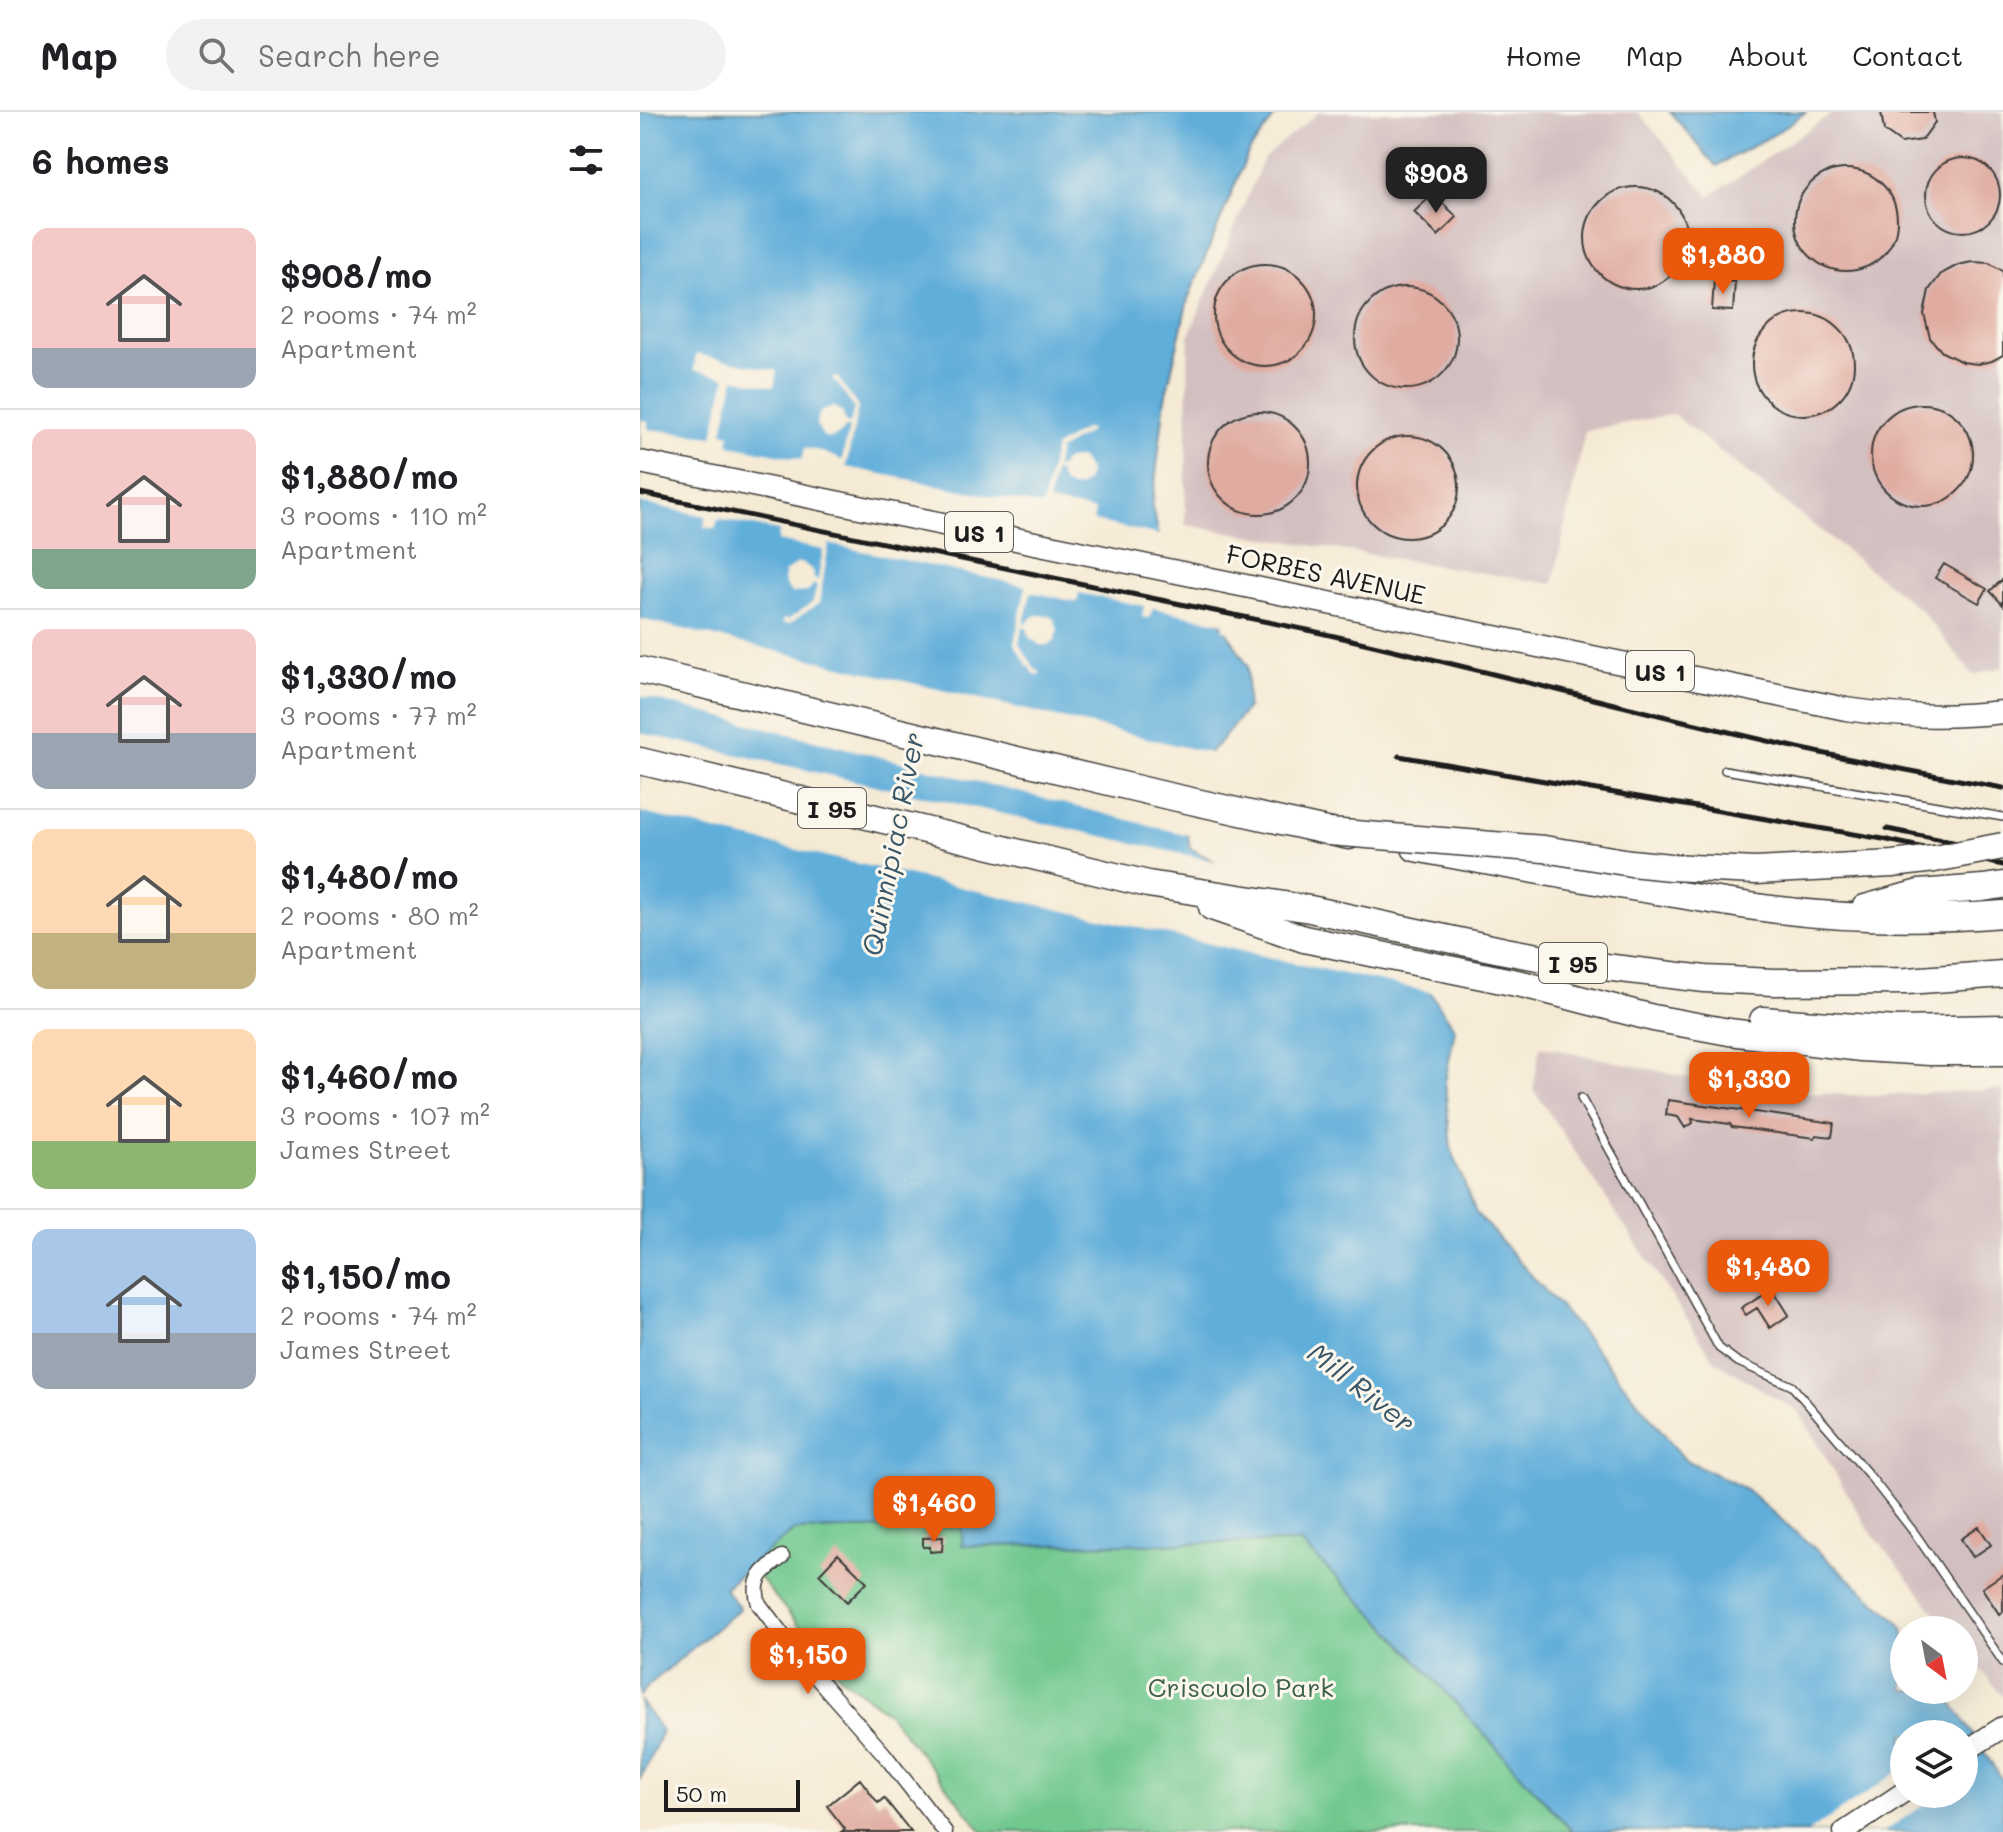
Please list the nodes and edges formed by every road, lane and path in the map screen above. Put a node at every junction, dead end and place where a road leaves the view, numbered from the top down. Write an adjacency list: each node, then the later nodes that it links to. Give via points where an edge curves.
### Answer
1 (640, 462): 3 (main road, FORBES AVENUE / US 1, via 1846,709 1910,717)
2 (640, 670): 7 (highway)
3 (2003, 712)
4 (640, 761): 9 (highway, I 95)
5 (1725, 770): 6 (lane)
6 (2003, 817)
7 (1329, 832): 8 (highway, bridge, via 1756,871 1893,864); 12 (highway, bridge, via 1772,910)
8 (2003, 846)
9 (1148, 884): 13 (highway, I 95, via 1310,909 1505,951 1638,972 1774,982); 14 (highway, via 1304,939)
10 (2003, 885): 12 (highway, via 1919,893)
11 (2003, 914): 12 (highway)
12 (1840, 915)
13 (2003, 974)
14 (1526, 985): 15 (highway, via 1798,1023 1896,1030); 16 (highway, via 1729,1032 1875,1049)
15 (2003, 1028)
16 (2003, 1052)
17 (1581, 1098): 19 (lane, via 1719,1348 1792,1386 1916,1535)
18 (782, 1557): 23 (street, via 756,1583 759,1604)
19 (2003, 1662)
20 (2003, 1727): 21 (main road)
21 (1978, 1743)
22 (1890, 1801): 24 (main road)
23 (945, 1832)
24 (1844, 1832)

